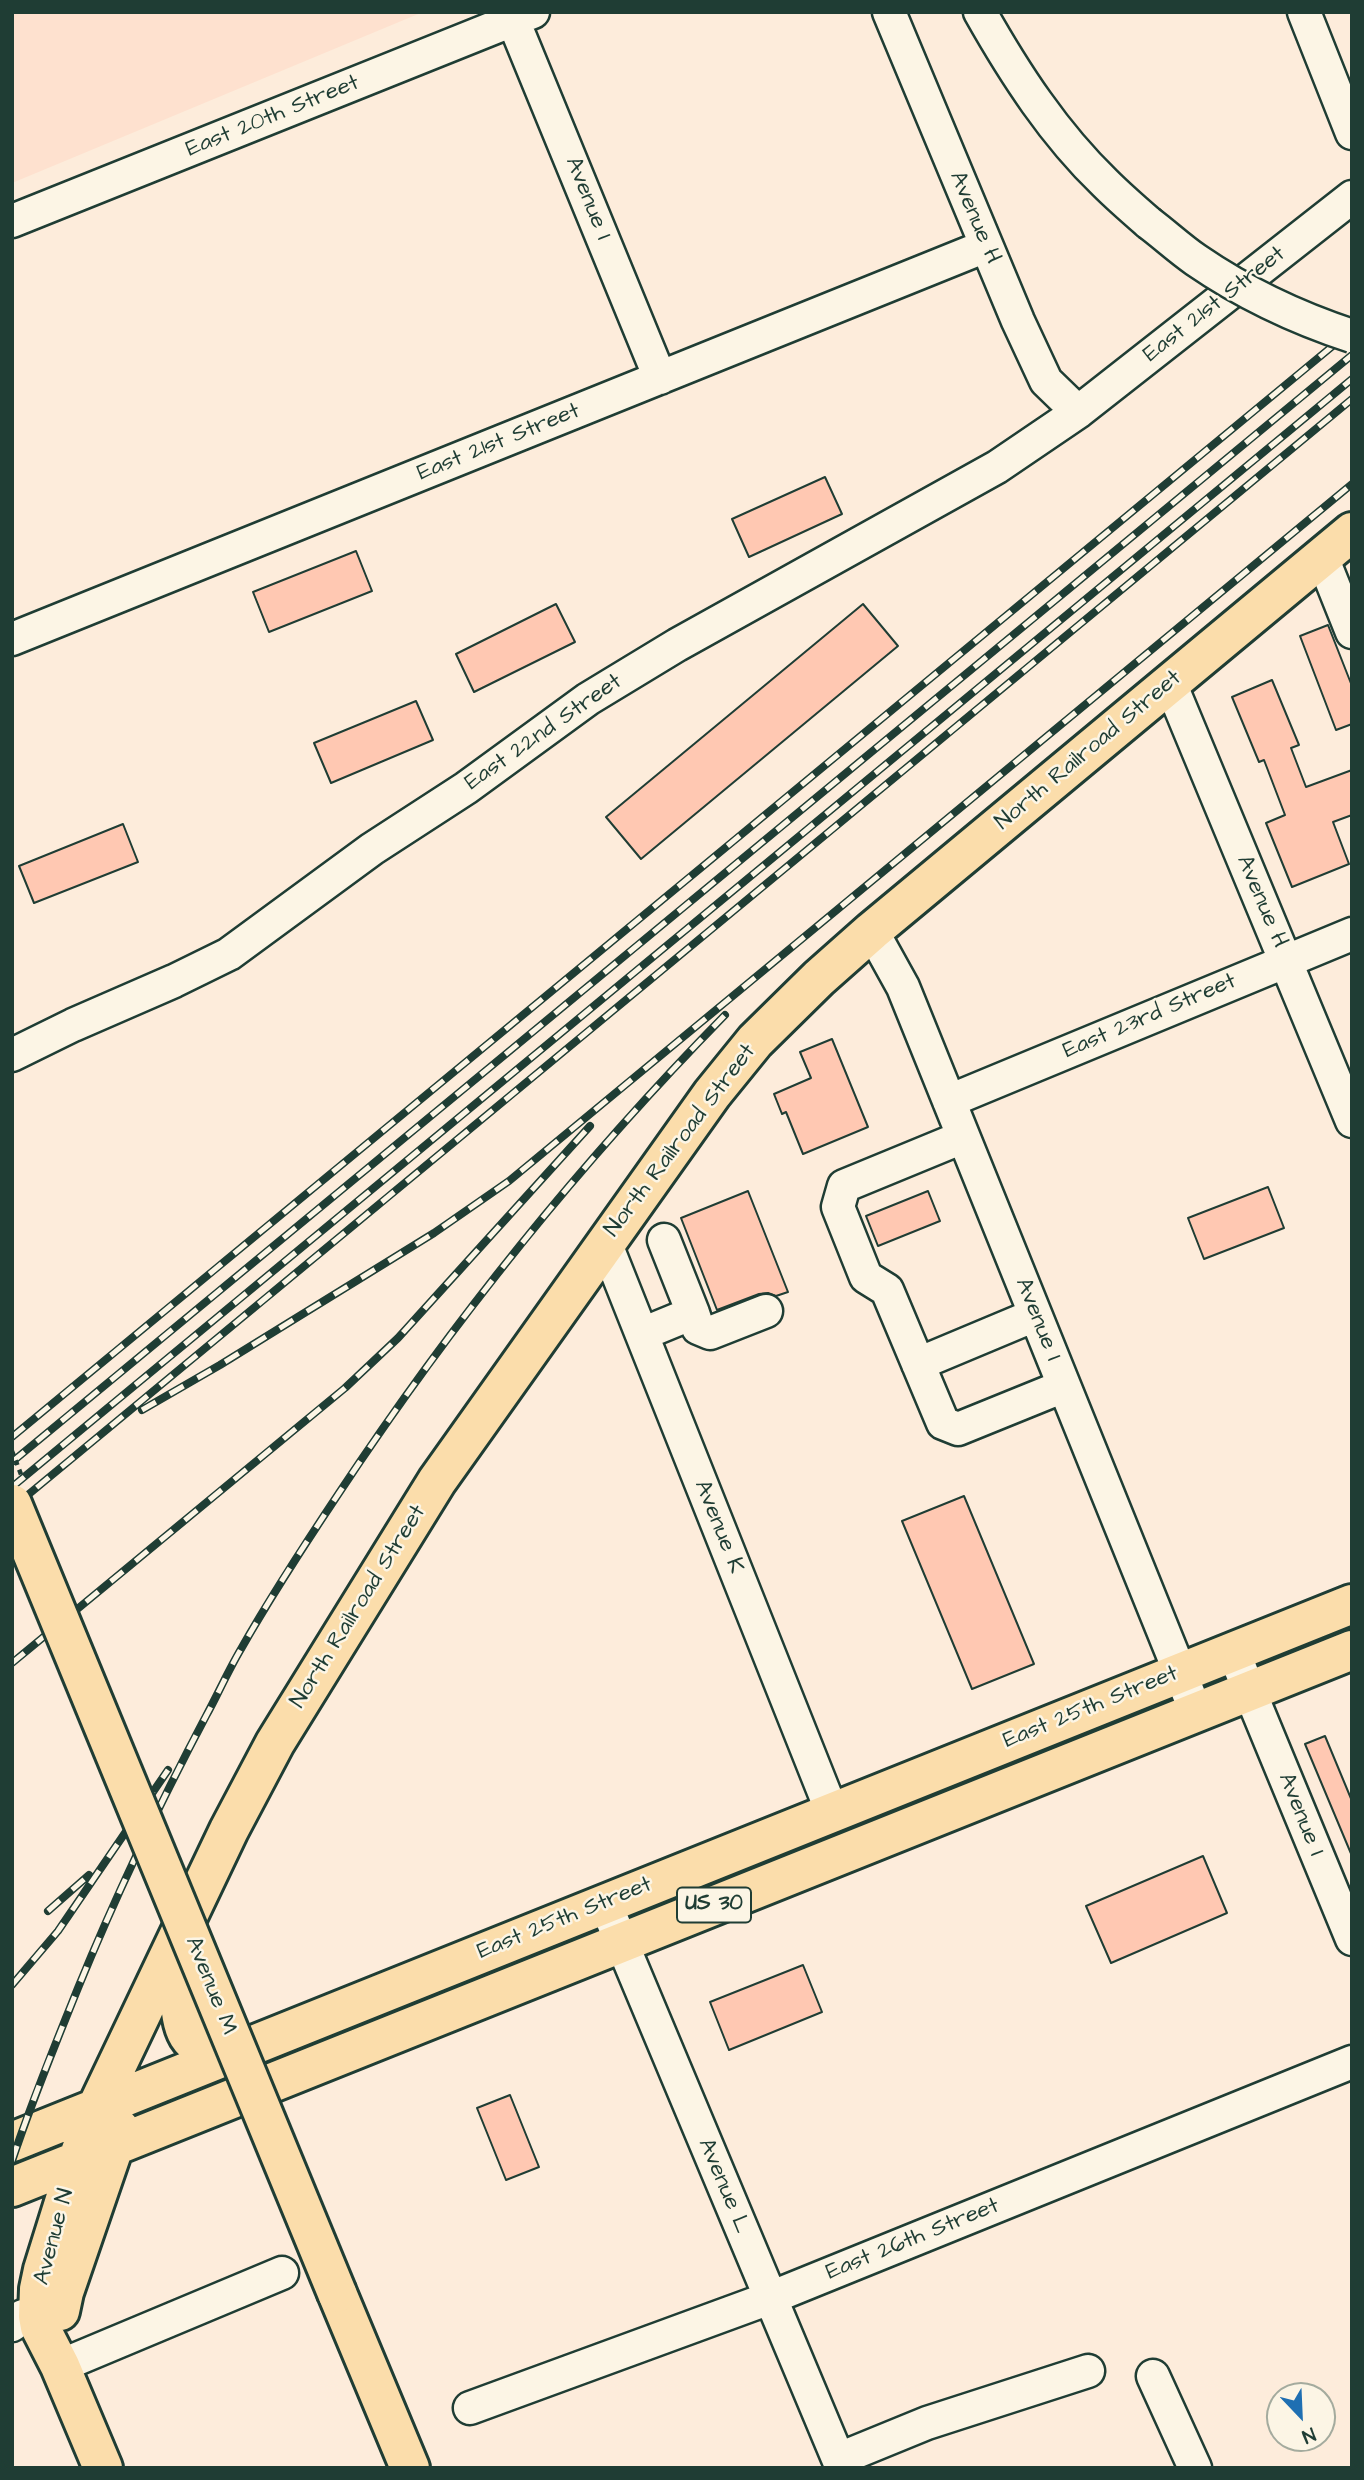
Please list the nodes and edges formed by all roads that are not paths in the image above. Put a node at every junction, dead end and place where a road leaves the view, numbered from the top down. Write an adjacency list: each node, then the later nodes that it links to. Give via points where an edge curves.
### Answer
1 (889, 12): 8 (street, Avenue H)
2 (980, 12): 9 (street, bridge, via 1063,138 1149,223 1239,286 1316,324)
3 (1304, 12): 5 (street)
4 (523, 16): 7 (street, East 20th Street); 10 (street, Avenue I)
5 (1352, 133)
6 (1352, 197): 11 (street, East 21st Street)
7 (12, 221)
8 (986, 246): 10 (street, East 21st Street); 11 (street, Avenue H, via 1046,381)
9 (1352, 336)
10 (660, 378): 15 (street, East 21st Street)
11 (1078, 412): 20 (street, East 22nd Street, via 996,467 589,699 229,954)
12 (1352, 532): 13 (main road, North Railroad Street)
13 (1322, 557): 14 (street); 16 (main road, North Railroad Street)
14 (1352, 632)
15 (12, 639)
16 (1170, 683): 17 (main road, North Railroad Street); 19 (street, Avenue H)
17 (872, 931): 21 (street, Avenue I, via 903,987); 25 (main road, North Railroad Street, via 755,1041)
18 (1352, 934): 19 (street, East 23rd Street)
19 (1285, 961): 21 (street, East 23rd Street); 22 (street, Avenue H)
20 (12, 1055)
21 (949, 1101): 23 (street, Avenue I)
22 (1352, 1121)
23 (963, 1137): 28 (street, Avenue I); 30 (street, via 844,1186 838,1207 866,1277 887,1290)
24 (664, 1240): 27 (street)
25 (605, 1242): 29 (street, Avenue K); 40 (main road, North Railroad Street, via 437,1481 275,1743)
26 (766, 1311): 27 (street, via 710,1333 698,1328)
27 (693, 1313): 29 (street)
28 (1035, 1315): 30 (street); 31 (street, Avenue I)
29 (642, 1334): 39 (street, Avenue K)
30 (918, 1364): 31 (street, via 943,1423 958,1429)
31 (1064, 1386): 36 (street, Avenue I)
32 (12, 1504): 62 (main road, Avenue M, bridge)
33 (1352, 1604): 35 (main road, East 25th Street / US 30)
34 (1352, 1650): 37 (main road, East 25th Street / US 30)
35 (1233, 1651): 36 (main road, East 25th Street / US 30); 37 (street, Avenue I)
36 (1180, 1672): 38 (street, Avenue I); 39 (main road, East 25th Street / US 30)
37 (1249, 1690): 38 (main road, East 25th Street / US 30); 42 (street, Avenue I)
38 (1196, 1712): 43 (main road, East 25th Street / US 30)
39 (832, 1812): 41 (main road, East 25th Street / US 30)
40 (229, 1830): 44 (main road, Avenue N, via 206,1922); 48 (main road, Avenue N)
41 (605, 1903): 43 (street, Avenue L); 45 (main road, East 25th Street / US 30)
42 (1352, 1939)
43 (621, 1942): 50 (main road, East 25th Street / US 30); 54 (street, Avenue L)
44 (179, 1991): 45 (main road, via 182,2025 189,2038 208,2052); 47 (main road, Avenue N)
45 (228, 2054): 47 (main road, East 25th Street / US 30)
46 (1352, 2062): 54 (street, East 26th Street)
47 (135, 2092): 48 (main road, East 25th Street / US 30); 50 (main road, Avenue N)
48 (97, 2107): 49 (main road, East 25th Street / US 30); 51 (main road, Avenue N)
49 (12, 2142)
50 (113, 2146): 51 (main road, East 25th Street / US 30); 56 (main road, Avenue N, via 64,2292 58,2336)
51 (77, 2161): 52 (main road, East 25th Street / US 30); 56 (main road, Avenue N, via 39,2289 40,2327)
52 (12, 2187)
53 (282, 2273): 56 (street)
54 (770, 2298): 59 (street, East 26th Street); 60 (street, Avenue L)
55 (16, 2315): 56 (main road)
56 (60, 2366): 61 (main road, Avenue N)
57 (1088, 2371): 60 (street, via 927,2423)
58 (1153, 2376): 63 (street)
59 (470, 2408)
60 (840, 2464)
61 (103, 2468)
62 (410, 2468)
63 (1195, 2468)

